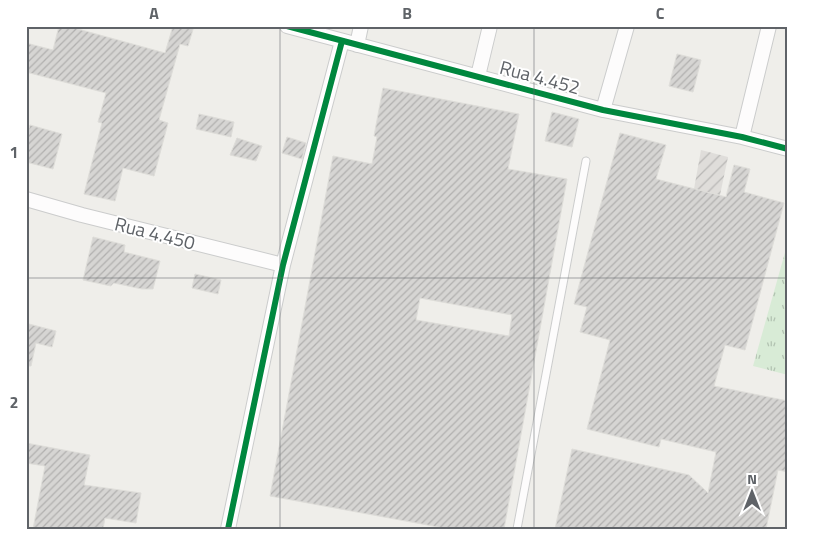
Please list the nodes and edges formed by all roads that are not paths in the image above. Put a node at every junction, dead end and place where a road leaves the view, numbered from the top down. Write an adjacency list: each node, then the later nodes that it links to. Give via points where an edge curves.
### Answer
1 (287, 26): 6 (street, Rua 4.452)
2 (361, 26): 7 (street)
3 (490, 26): 8 (street)
4 (627, 26): 9 (street)
5 (769, 26): 10 (street)
6 (342, 41): 7 (street, Rua 4.452); 14 (street)
7 (356, 45): 8 (street, Rua 4.452)
8 (478, 76): 9 (street, Rua 4.452)
9 (603, 110): 10 (street, Rua 4.452)
10 (742, 137): 11 (street, Rua 4.452)
11 (788, 149)
12 (586, 161): 16 (lane)
13 (26, 199): 14 (street, Rua 4.450)
14 (284, 265): 15 (street)
15 (228, 529)
16 (517, 529)

